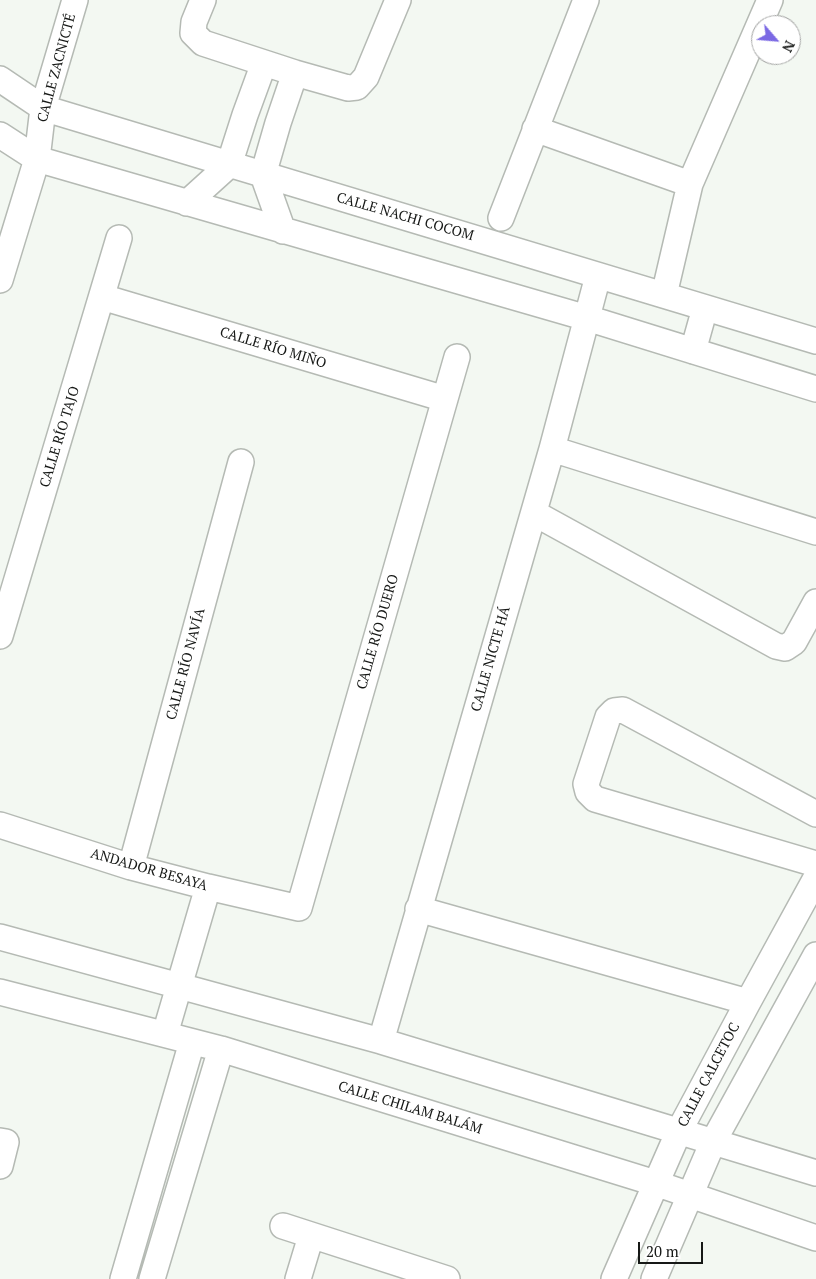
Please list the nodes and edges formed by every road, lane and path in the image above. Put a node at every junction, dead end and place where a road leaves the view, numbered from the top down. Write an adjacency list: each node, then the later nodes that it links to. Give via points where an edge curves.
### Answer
1 (75, 0): 9 (street, CALLE ZACNICTÉ)
2 (203, 0): 6 (street, via 193,32 203,43)
3 (398, 0): 7 (street, via 366,77 357,87 348,88)
4 (586, 0): 10 (street)
5 (770, 0): 15 (street)
6 (264, 62): 7 (street); 13 (street)
7 (295, 73): 14 (street)
8 (0, 79): 9 (street, CALLE NACHI COCOM)
9 (43, 108): 12 (street, CALLE ZACNICTÉ); 13 (street, CALLE NACHI COCOM)
10 (535, 129): 15 (street); 17 (street)
11 (0, 135): 12 (street)
12 (37, 159): 16 (street); 21 (street, CALLE ZACNICTÉ)
13 (229, 165): 14 (street, CALLE NACHI COCOM); 16 (street)
14 (263, 175): 18 (street); 20 (street, CALLE NACHI COCOM)
15 (690, 184): 22 (street)
16 (187, 203): 18 (street)
17 (502, 218)
18 (283, 231): 25 (street)
19 (120, 238): 23 (street, CALLE RÍO TAJO)
20 (598, 276): 22 (street, CALLE NACHI COCOM); 25 (street, CALLE NICTE HÁ)
21 (0, 280)
22 (664, 295): 24 (street, CALLE NACHI COCOM)
23 (102, 297): 30 (street, CALLE RÍO MIÑO); 36 (street, CALLE RÍO TAJO)
24 (705, 308): 26 (street, CALLE NACHI COCOM); 27 (street)
25 (586, 318): 27 (street); 31 (street, CALLE NICTE HÁ)
26 (816, 341)
27 (693, 351): 29 (street)
28 (457, 357): 30 (street, CALLE RÍO DUERO)
29 (816, 389)
30 (445, 398): 43 (street, CALLE RÍO DUERO)
31 (552, 449): 33 (street, CALLE NICTE HÁ); 34 (street)
32 (241, 462): 40 (street, CALLE RÍO NAVÍA)
33 (534, 513): 35 (street, via 776,646 785,648 794,642); 44 (street, CALLE NICTE HÁ)
34 (816, 532)
35 (816, 602)
36 (0, 636)
37 (816, 814): 39 (street, via 623,710 608,716 586,784 595,799)
38 (0, 825): 40 (street, ANDADOR BESAYA)
39 (816, 864)
40 (131, 867): 42 (street, ANDADOR BESAYA)
41 (816, 878): 49 (street, CALLE CALCETOC)
42 (208, 887): 43 (street, ANDADOR BESAYA); 47 (street)
43 (299, 908)
44 (418, 909): 49 (street); 52 (street, CALLE NICTE HÁ)
45 (0, 937): 47 (street)
46 (816, 955): 56 (street)
47 (180, 986): 50 (street); 52 (street)
48 (0, 992): 50 (street, CALLE CHILAM BALÁM)
49 (748, 1002): 54 (street, CALLE CALCETOC)
50 (165, 1034): 51 (street, CALLE CHILAM BALÁM)
51 (192, 1042): 53 (street, CALLE CHILAM BALÁM); 64 (street)
52 (381, 1042): 54 (street)
53 (221, 1049): 59 (street, CALLE CHILAM BALÁM); 65 (street)
54 (679, 1132): 56 (street); 59 (street, CALLE CALCETOC)
55 (0, 1141): 57 (street, via 6,1142)
56 (713, 1142): 58 (street); 60 (street)
57 (0, 1166)
58 (816, 1173)
59 (655, 1183): 60 (street, CALLE CHILAM BALÁM); 68 (street, CALLE CALCETOC)
60 (690, 1195): 63 (street, CALLE CHILAM BALÁM); 69 (street)
61 (283, 1226): 62 (street)
62 (310, 1236): 66 (street); 67 (street)
63 (816, 1238)
64 (123, 1279)
65 (152, 1279)
66 (298, 1279)
67 (447, 1279)
68 (614, 1279)
69 (654, 1279)

